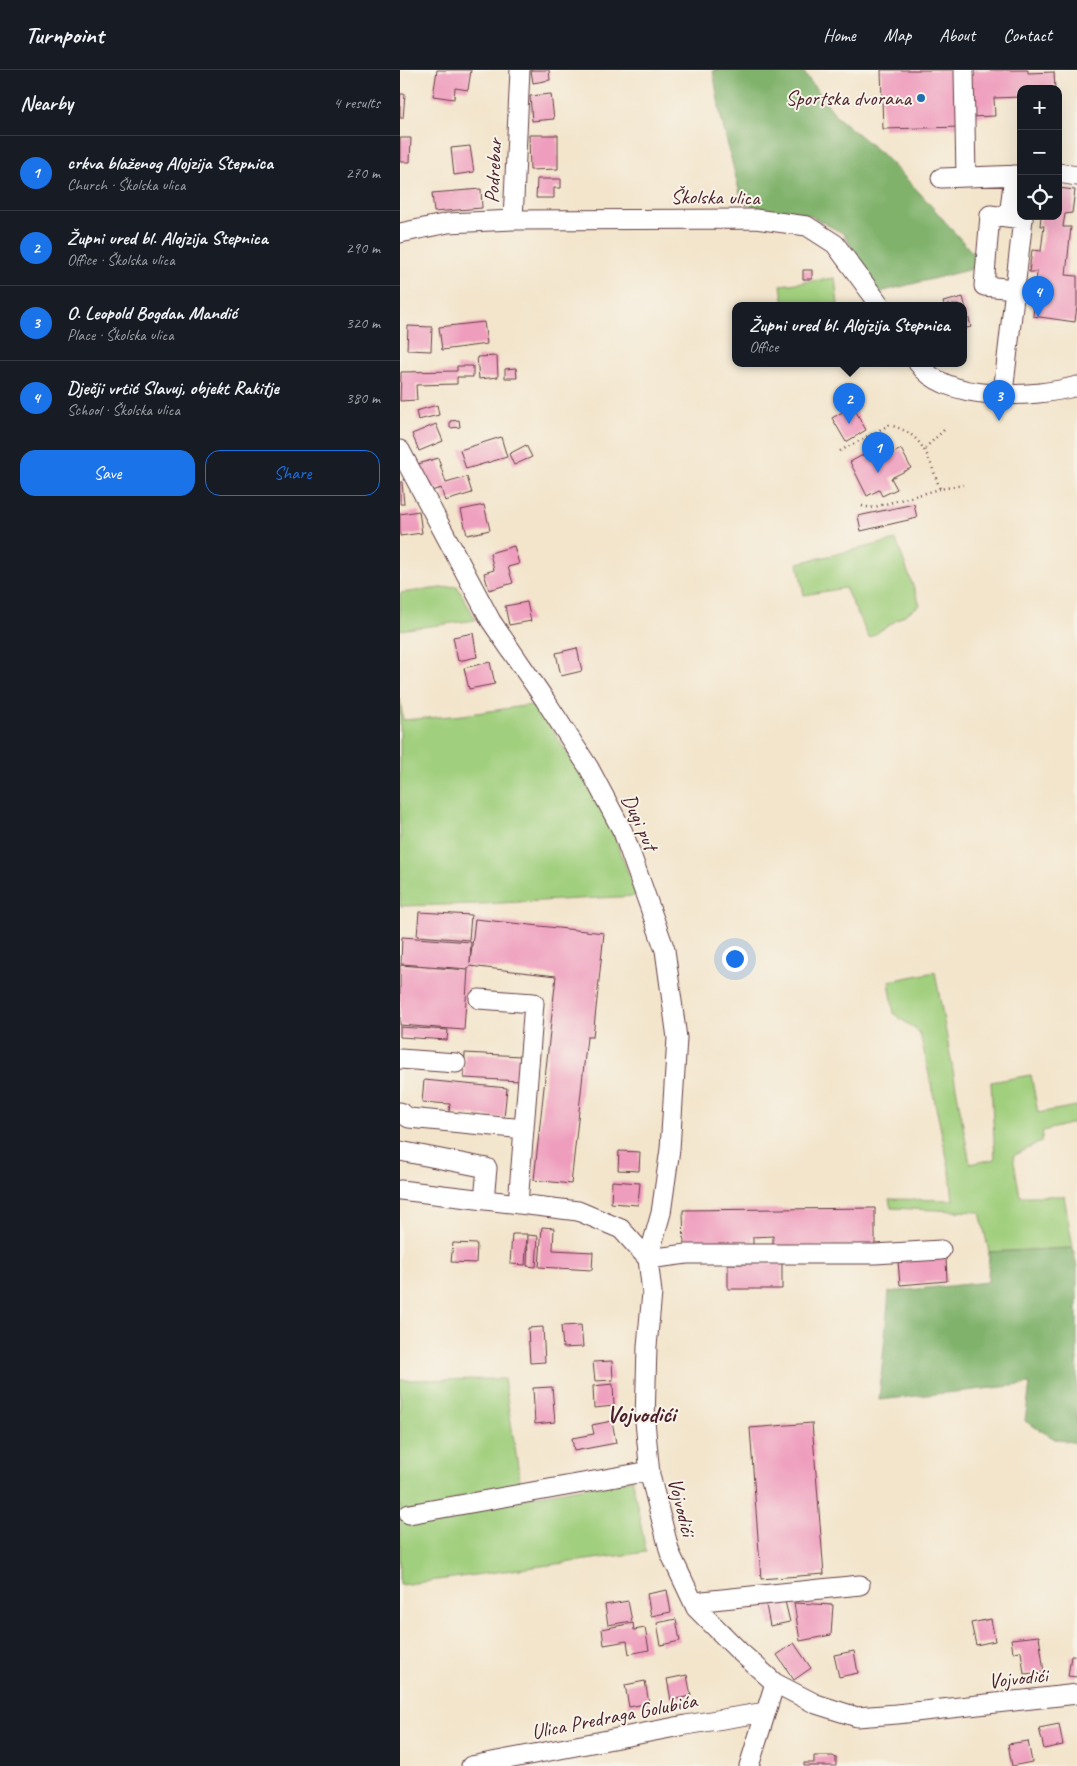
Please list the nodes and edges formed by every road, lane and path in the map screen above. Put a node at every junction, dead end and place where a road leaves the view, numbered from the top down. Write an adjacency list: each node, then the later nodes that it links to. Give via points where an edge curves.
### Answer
1 (520, 70): 9 (street, Podrebar)
2 (964, 70): 6 (street)
3 (1062, 174): 5 (street)
4 (1017, 175): 6 (street); 8 (street)
5 (1077, 176)
6 (966, 177): 7 (street)
7 (941, 178)
8 (1009, 217): 11 (street, via 1023,219); 11 (street, via 990,215 984,286)
9 (514, 220): 10 (street, Podrebar, via 448,223); 12 (street, Školska ulica, via 755,219 807,226 835,244)
10 (400, 232)
11 (1015, 289): 15 (street)
12 (878, 302)
13 (921, 367): 15 (street, via 946,385)
14 (1077, 386): 15 (street, via 1060,391)
15 (1003, 394)
16 (945, 429): 17 (path)
17 (925, 448): 19 (path, via 900,427 889,425); 21 (path)
18 (400, 450): 33 (street, Dugi put, via 491,621 589,768 623,832 665,950 677,1038 670,1150)
19 (840, 450)
20 (962, 485): 21 (path)
21 (940, 489): 22 (path, via 871,508)
22 (862, 506)
23 (479, 999): 27 (street, via 534,1003)
24 (400, 1059): 25 (street)
25 (456, 1063)
26 (400, 1112): 27 (street, via 409,1118)
27 (524, 1129): 31 (street)
28 (400, 1150): 30 (street, via 487,1168)
29 (400, 1190): 30 (street)
30 (484, 1200): 31 (street)
31 (518, 1204): 33 (street, via 578,1211 604,1222 621,1230)
32 (941, 1250): 33 (street, via 876,1254 687,1254)
33 (648, 1259): 34 (street, Vojvodići, via 652,1293 645,1422)
34 (650, 1471): 35 (street); 37 (street, Vojvodići, via 670,1553)
35 (409, 1514)
36 (860, 1585): 37 (street, via 703,1601)
37 (696, 1608): 38 (street, Vojvodići)
38 (774, 1683): 39 (street, Vojvodići, via 816,1704 857,1716); 40 (street)
39 (1077, 1694)
40 (766, 1712): 41 (street, Ulica Predraga Golubića, via 686,1724); 42 (street)
41 (471, 1766)
42 (749, 1766)

